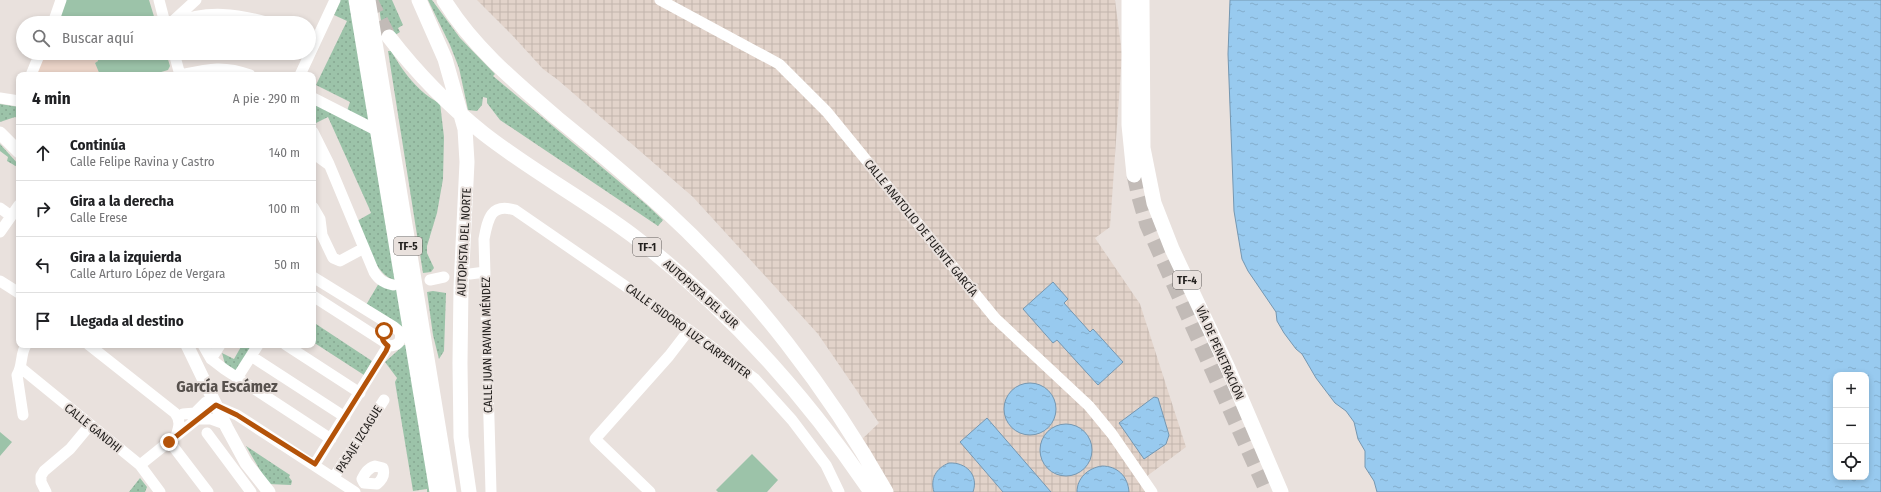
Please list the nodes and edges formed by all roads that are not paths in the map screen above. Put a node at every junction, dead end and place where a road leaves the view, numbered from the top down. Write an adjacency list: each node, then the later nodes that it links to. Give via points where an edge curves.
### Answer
1 (61, 0): 13 (street)
2 (159, 0): 14 (street)
3 (196, 0): 12 (street); 15 (street)
4 (335, 0): 18 (street)
5 (356, 0): 92 (highway)
6 (368, 0): 93 (highway, TF-5)
7 (420, 0): 94 (highway, AUTOPISTA DEL NORTE, via 445,59 465,129 468,162 461,287 460,363 461,437)
8 (444, 0): 99 (highway, via 473,39 511,79 667,212 711,256 801,362 840,416)
9 (660, 0): 100 (street, CALLE ANATOLIO DE FUENTE GARCÍA, via 779,64 804,88 827,112 995,318 1089,406 1112,434)
10 (1129, 0): 20 (highway, VÍA DE PENETRACIÓN / TF-4)
11 (1142, 0): 20 (highway, VÍA DE PENETRACIÓN / TF-4)
12 (205, 15): 16 (street); 17 (street)
13 (55, 16)
14 (163, 16)
15 (179, 16)
16 (201, 16)
17 (248, 16)
18 (316, 34)
19 (389, 37): 98 (highway, AUTOPISTA DEL SUR / TF-1, via 434,89 483,133 631,234 730,319 780,372)
20 (1136, 55): 38 (highway, VÍA DE PENETRACIÓN / TF-4, via 1129,125); 101 (highway, VÍA DE PENETRACIÓN / TF-4, via 1141,92 1143,148 1154,202)
21 (37, 60): 24 (street)
22 (176, 60): 25 (street)
23 (305, 60): 28 (street)
24 (32, 72)
25 (179, 72)
26 (192, 72): 27 (street, via 226,68)
27 (239, 72)
28 (301, 72)
29 (0, 98): 31 (street)
30 (316, 100): 32 (street)
31 (16, 101)
32 (372, 128)
33 (0, 132): 35 (main road)
34 (316, 142): 37 (street)
35 (16, 149)
36 (316, 155): 37 (street)
37 (329, 164): 45 (street)
38 (1134, 175)
39 (503, 207): 46 (street, CALLE JUAN RAVINA MÉNDEZ, via 495,211 487,222 484,239); 56 (street, CALLE ISIDORO LUZ CARPENTER, via 515,210)
40 (0, 208): 43 (street)
41 (16, 209): 43 (street)
42 (316, 212): 45 (street, via 320,219 322,235 333,258 340,261)
43 (11, 216): 44 (street)
44 (0, 232)
45 (364, 248): 52 (street, via 379,279)
46 (485, 272): 47 (street); 95 (street, CALLE JUAN RAVINA MÉNDEZ)
47 (470, 274)
48 (444, 277): 50 (street)
49 (316, 279): 55 (street)
50 (430, 280)
51 (0, 281): 53 (street)
52 (393, 286)
53 (16, 291)
54 (316, 298): 57 (street)
55 (394, 327): 57 (street, via 388,327 384,331 382,337); 57 (street, via 400,332 399,344)
56 (689, 330): 96 (street, via 596,439); 97 (street, CALLE ISIDORO LUZ CARPENTER, via 755,379 826,465)
57 (385, 344): 70 (street)
58 (24, 348): 67 (street)
59 (93, 348): 73 (street)
60 (188, 348): 69 (main road)
61 (205, 348): 66 (street)
62 (218, 348): 66 (street)
63 (256, 348): 65 (street)
64 (291, 348): 70 (street)
65 (251, 356): 68 (street); 75 (street)
66 (211, 359): 68 (street)
67 (21, 368): 74 (street, via 17,376); 78 (street, CALLE GANDHI)
68 (237, 378): 81 (street)
69 (205, 382): 72 (main road); 73 (street, via 196,407 190,412)
70 (360, 393): 75 (street)
71 (384, 400): 84 (street, PASAJE IZCAGUE)
72 (216, 405): 73 (street, via 206,402 195,413); 76 (street); 77 (main road); 82 (street, via 237,415)
73 (179, 414): 80 (street, via 179,426)
74 (23, 415)
75 (345, 417): 81 (street)
76 (196, 419): 77 (street); 80 (street)
77 (225, 424): 90 (main road, via 246,463)
78 (90, 426): 83 (street, CALLE GANDHI); 85 (street, via 70,449 44,470 41,482)
79 (207, 434): 89 (street)
80 (172, 439): 83 (street); 88 (street)
81 (331, 439): 82 (street)
82 (315, 464): 84 (street)
83 (140, 465): 87 (street, CALLE GANDHI)
84 (334, 478): 91 (street)
85 (46, 492): 86 (street)
86 (52, 492)
87 (160, 492)
88 (208, 492)
89 (250, 492)
90 (269, 492)
91 (355, 492)
92 (437, 492)
93 (449, 492)
94 (469, 492)
95 (491, 492)
96 (650, 492)
97 (840, 492)
98 (871, 492)
99 (886, 492)
100 (1152, 492)
101 (1281, 492)

